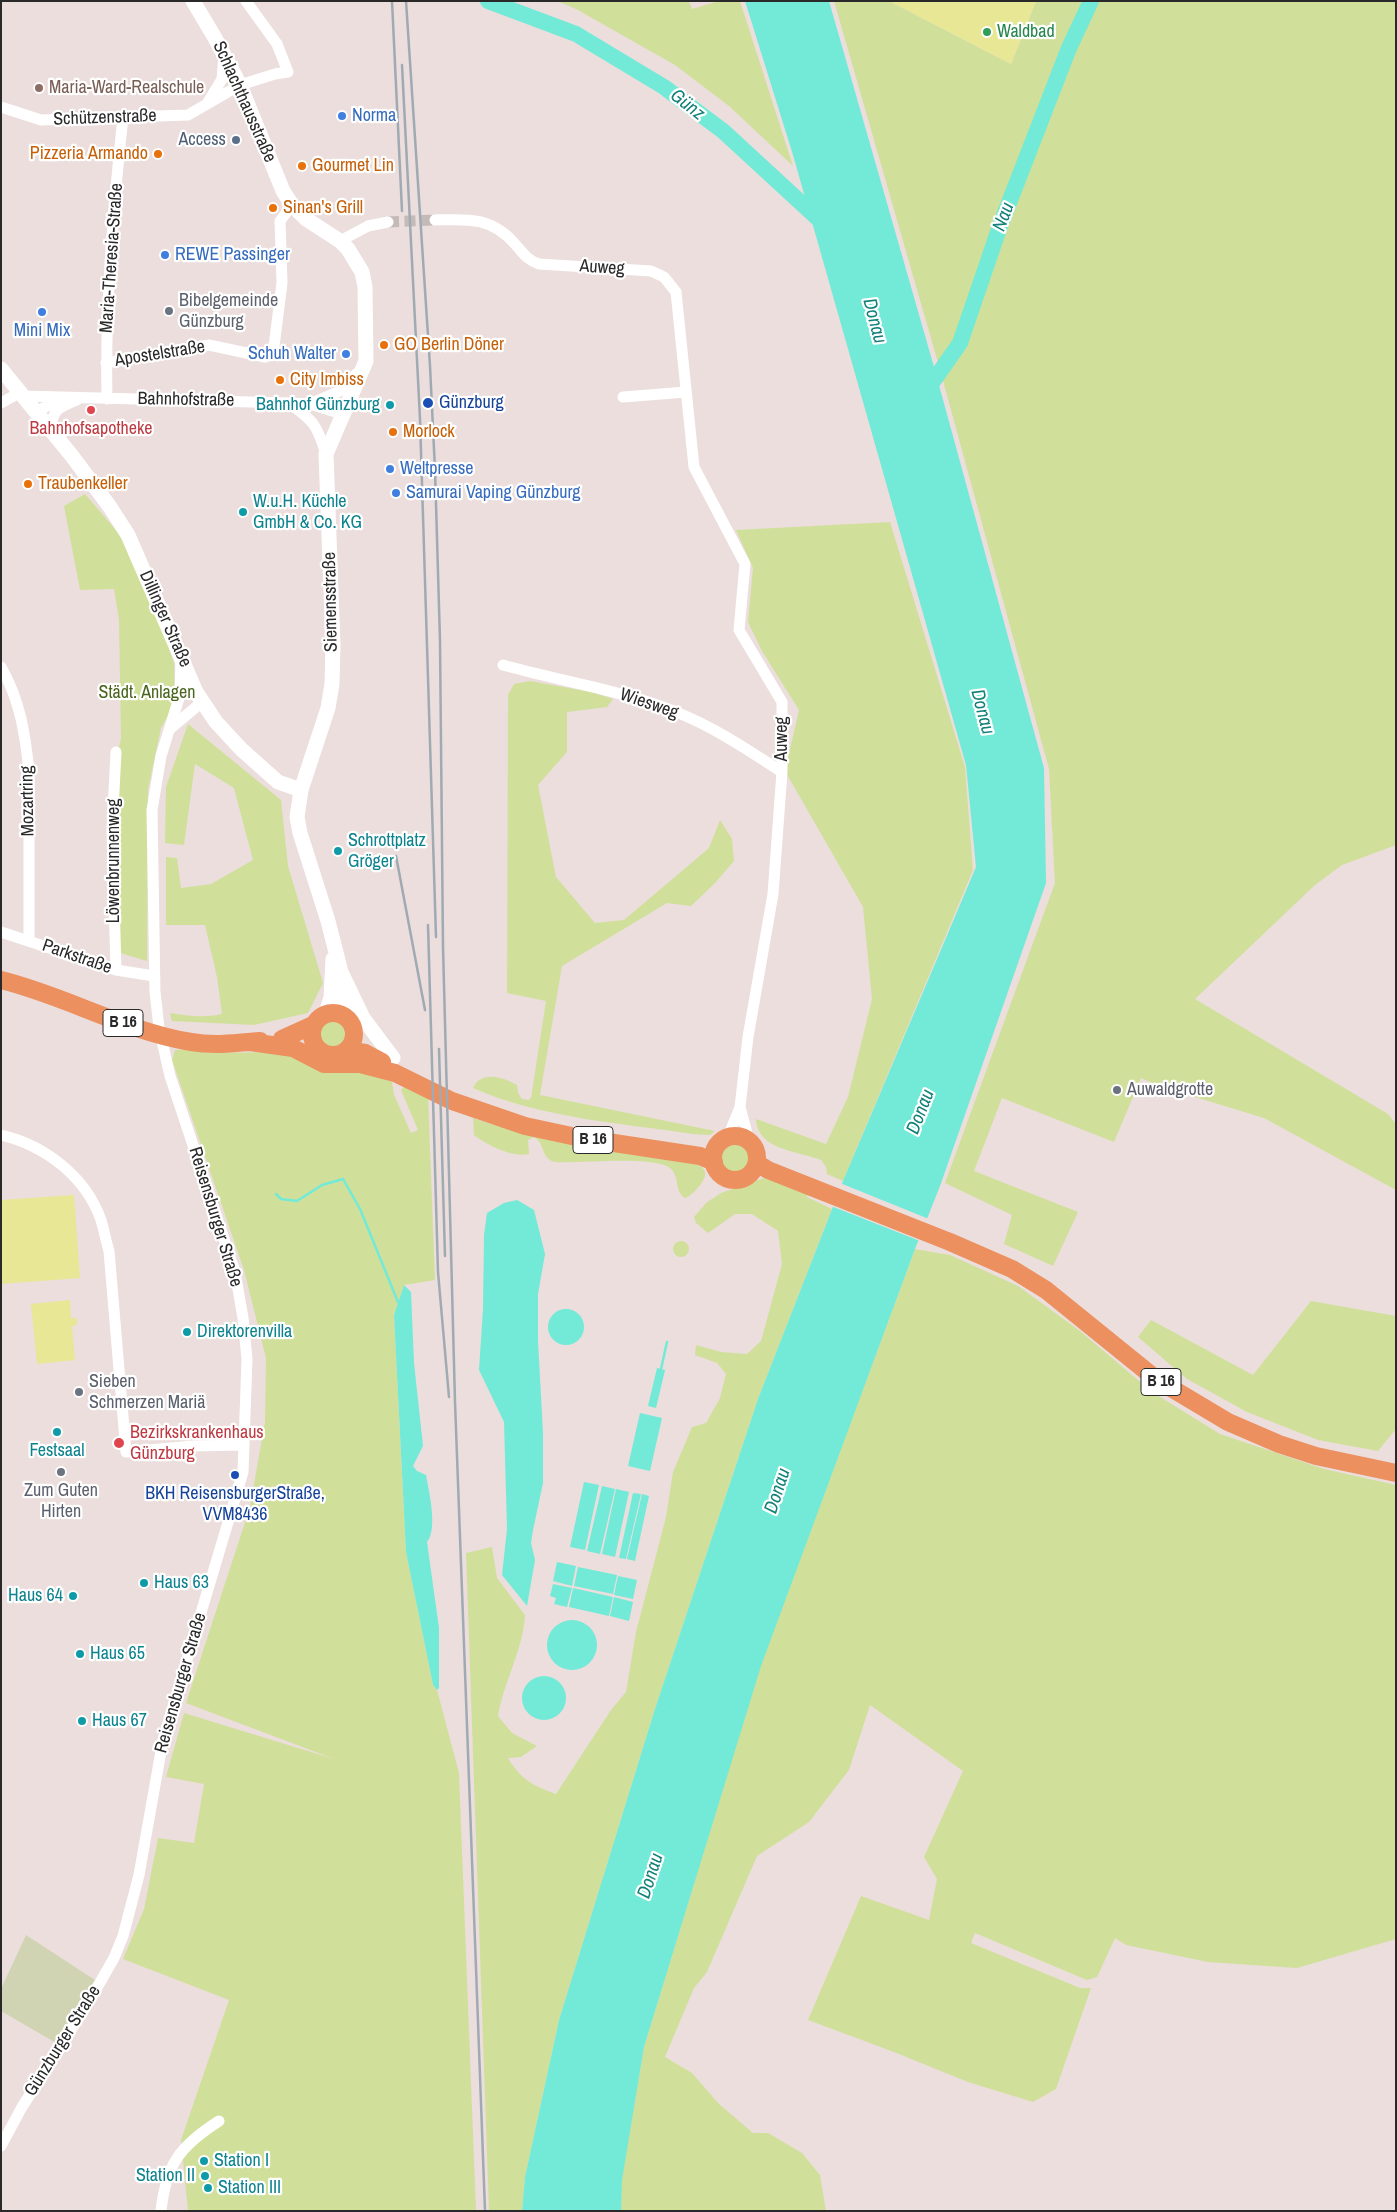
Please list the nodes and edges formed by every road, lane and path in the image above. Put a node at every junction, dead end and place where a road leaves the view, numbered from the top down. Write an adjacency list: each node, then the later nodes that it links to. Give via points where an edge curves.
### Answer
1 (193, 1): 3 (main road, Schlachthausstraße)
2 (246, 1): 4 (street, Schützenstraße, via 277,44 288,72)
3 (224, 55): 4 (main road, Schlachthausstraße); 5 (street, via 222,79)
4 (240, 85): 5 (street, Schützenstraße); 8 (main road, Schlachthausstraße, via 276,177)
5 (208, 103): 7 (street, Schützenstraße, via 188,115)
6 (1, 107): 7 (street, Schützenstraße, via 40,120)
7 (123, 117): 13 (street, Maria-Theresia-Straße, via 109,274)
8 (292, 205): 11 (main road, Schlachthausstraße, via 306,219); 13 (street, Apostelstraße, via 280,221 282,283 273,354 266,357 209,345)
9 (435, 220): 15 (street, Auweg, via 471,218 498,228 527,258 539,264 651,271 664,277 676,292)
10 (388, 222): 11 (street, via 368,226)
11 (340, 241): 12 (main road, Schlachthausstraße, via 357,260 362,272)
12 (366, 361): 23 (street, Bahnhofstraße, via 342,390); 25 (main road, Siemensstraße)
13 (106, 363): 20 (street, Maria-Theresia-Straße)
14 (2, 371): 16 (main road, Dillinger Straße)
15 (686, 392): 18 (street); 34 (street, Auweg, via 694,467 745,564 739,630 782,702)
16 (22, 394): 19 (street, Bahnhofstraße); 21 (street); 24 (main road, Dillinger Straße)
17 (83, 397): 19 (street, Bahnhofstraße); 20 (street, Bahnhofstraße); 26 (street, Bahnhofstraße, via 59,407 54,412)
18 (623, 397)
19 (60, 398): 24 (street, Bahnhofstraße)
20 (108, 399): 22 (street, Bahnhofstraße)
21 (1, 403)
22 (289, 403): 23 (street, Bahnhofstraße); 27 (street, via 305,414 319,430)
23 (310, 404): 25 (street, Bahnhofstraße)
24 (37, 412): 26 (main road, Dillinger Straße)
25 (342, 414): 27 (main road, Siemensstraße)
26 (50, 429): 28 (main road, Dillinger Straße, via 128,535)
27 (326, 454): 35 (main road, Siemensstraße, via 332,684 328,708)
28 (181, 656): 31 (main road, Dillinger Straße); 32 (street, Reisensburger Straße, via 180,695)
29 (503, 665): 34 (street, Wiesweg, via 603,688 676,712 744,747)
30 (1, 667): 37 (street, Mozartring, via 18,706 26,743)
31 (202, 702): 32 (street); 35 (main road, Dillinger Straße, via 216,722 265,771 278,782)
32 (171, 728): 41 (street, Reisensburger Straße, via 157,773 152,810)
33 (116, 752): 39 (street, Löwenbrunnenweg, via 112,830)
34 (782, 772): 53 (street, Auweg, via 773,894 748,1037)
35 (301, 790): 38 (main road, via 298,810 300,832)
36 (1, 932): 37 (street, Parkstraße)
37 (29, 940): 39 (street, Parkstraße)
38 (334, 945): 40 (main road); 43 (main road, via 332,987)
39 (116, 970): 41 (street, Parkstraße)
40 (341, 972): 44 (main road); 51 (main road, via 363,1018)
41 (154, 976): 60 (street, Reisensburger Straße, via 159,1028 172,1082 235,1272 247,1359)
42 (1, 980): 48 (main road, B 16, via 148,1033 192,1042)
43 (326, 1014): 44 (main road); 45 (main road, B 16)
44 (345, 1016): 46 (main road, B 16, via 354,1027)
45 (313, 1026): 47 (main road, B 16); 49 (main road)
46 (355, 1034): 50 (main road); 51 (main road, B 16)
47 (282, 1039): 48 (main road, B 16); 49 (main road, B 16)
48 (250, 1042): 51 (main road, B 16, via 294,1048 324,1064)
49 (315, 1045): 50 (main road, B 16, via 327,1055)
50 (348, 1050): 51 (main road, B 16, via 365,1053)
51 (396, 1066): 52 (main road, B 16, via 423,1083)
52 (475, 1106): 55 (main road, B 16, via 541,1122); 58 (main road, B 16, via 524,1126)
53 (740, 1108): 56 (street, Auweg); 57 (street, Auweg)
54 (1, 1135): 60 (street, via 32,1145 56,1160 88,1195 101,1219 109,1251 126,1452)
55 (649, 1140): 57 (main road); 58 (main road, B 16)
56 (750, 1141): 57 (main road, via 736,1136); 59 (main road, via 756,1151)
57 (720, 1148): 58 (main road, B 16, via 700,1156); 59 (main road, via 720,1174 725,1178 747,1177)
58 (683, 1154)
59 (757, 1163): 61 (main road, B 16, via 1012,1270 1046,1290 1156,1379 1228,1422 1316,1456)
60 (243, 1445): 62 (street, Reisensburger Straße, via 243,1472 163,1740 139,1875)
61 (1396, 1473)
62 (123, 1936): 64 (street, Günzburger Straße, via 90,2000)
63 (219, 2121): 65 (street, via 185,2148 173,2163 164,2187)
64 (1, 2146)
65 (161, 2211)

